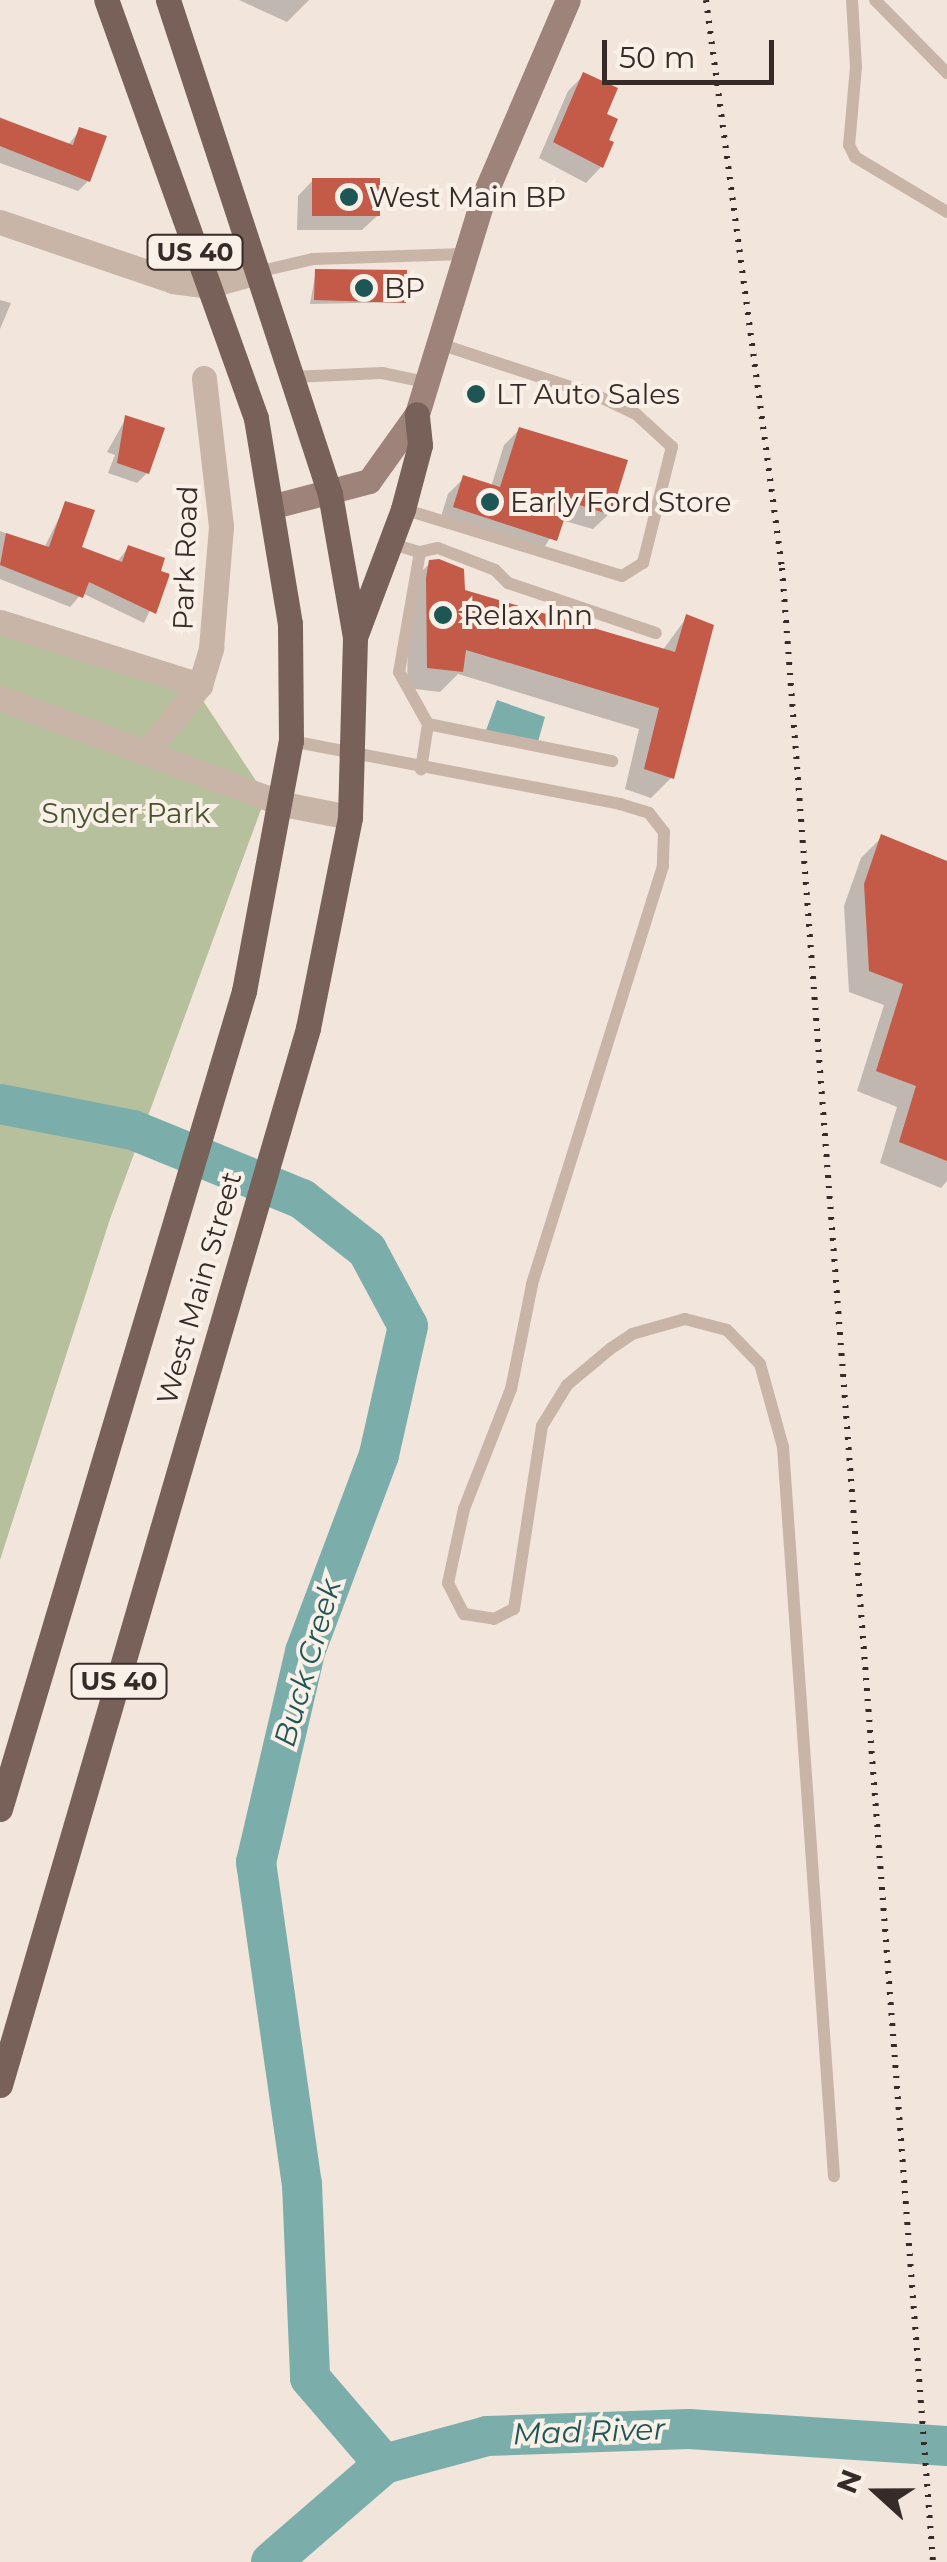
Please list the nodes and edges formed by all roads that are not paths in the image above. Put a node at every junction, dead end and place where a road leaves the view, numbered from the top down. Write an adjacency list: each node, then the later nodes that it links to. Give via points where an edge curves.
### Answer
1 (106, 0): 11 (main road, US 40)
2 (168, 0): 10 (main road, US 40)
3 (568, 0): 9 (street)
4 (852, 0): 7 (lane, via 849,145 855,157)
5 (876, 0): 6 (lane)
6 (947, 72)
7 (947, 212)
8 (0, 222): 11 (street)
9 (464, 254): 10 (lane, via 313,258); 12 (street)
10 (257, 272): 11 (street); 13 (main road, US 40)
11 (207, 286): 18 (main road, US 40, via 256,418)
12 (437, 343): 15 (street); 19 (lane, via 598,396 636,414 672,446 643,563 622,576)
13 (292, 377): 15 (lane, via 382,373); 17 (main road, US 40)
14 (204, 378): 25 (street, Park Road, via 221,526 218,597)
15 (426, 382): 16 (street)
16 (417, 414): 17 (street, via 369,480); 19 (main road, via 420,445)
17 (330, 494): 18 (street); 24 (main road, West Main Street / US 40)
18 (274, 506): 28 (main road, West Main Street / US 40, via 290,624)
19 (403, 508): 20 (main road)
20 (393, 544): 21 (lane); 24 (main road)
21 (420, 552): 23 (lane, via 438,548 495,570 508,583); 27 (lane, via 399,672)
22 (0, 622): 25 (street)
23 (656, 633)
24 (355, 637): 30 (main road, West Main Street / US 40)
25 (200, 685): 29 (street, Park Road)
26 (0, 698): 29 (street)
27 (428, 724): 31 (lane); 32 (lane)
28 (291, 740): 30 (lane); 33 (main road, West Main Street / US 40)
29 (149, 749): 33 (street)
30 (355, 758): 32 (lane); 34 (main road, West Main Street / US 40)
31 (612, 761)
32 (421, 769): 37 (lane, via 620,804 648,813 664,832 663,866 532,1285 511,1389 464,1509 448,1583 464,1614 494,1619 514,1609 542,1426 568,1385 610,1349 632,1334 685,1319 727,1330 746,1346 768,1386 783,1447)
33 (283, 804): 34 (street); 35 (main road, West Main Street / US 40, via 244,991)
34 (350, 817): 36 (main road, West Main Street / US 40, via 294,1070)
35 (0, 1809)
36 (0, 2085)
37 (834, 2176)

